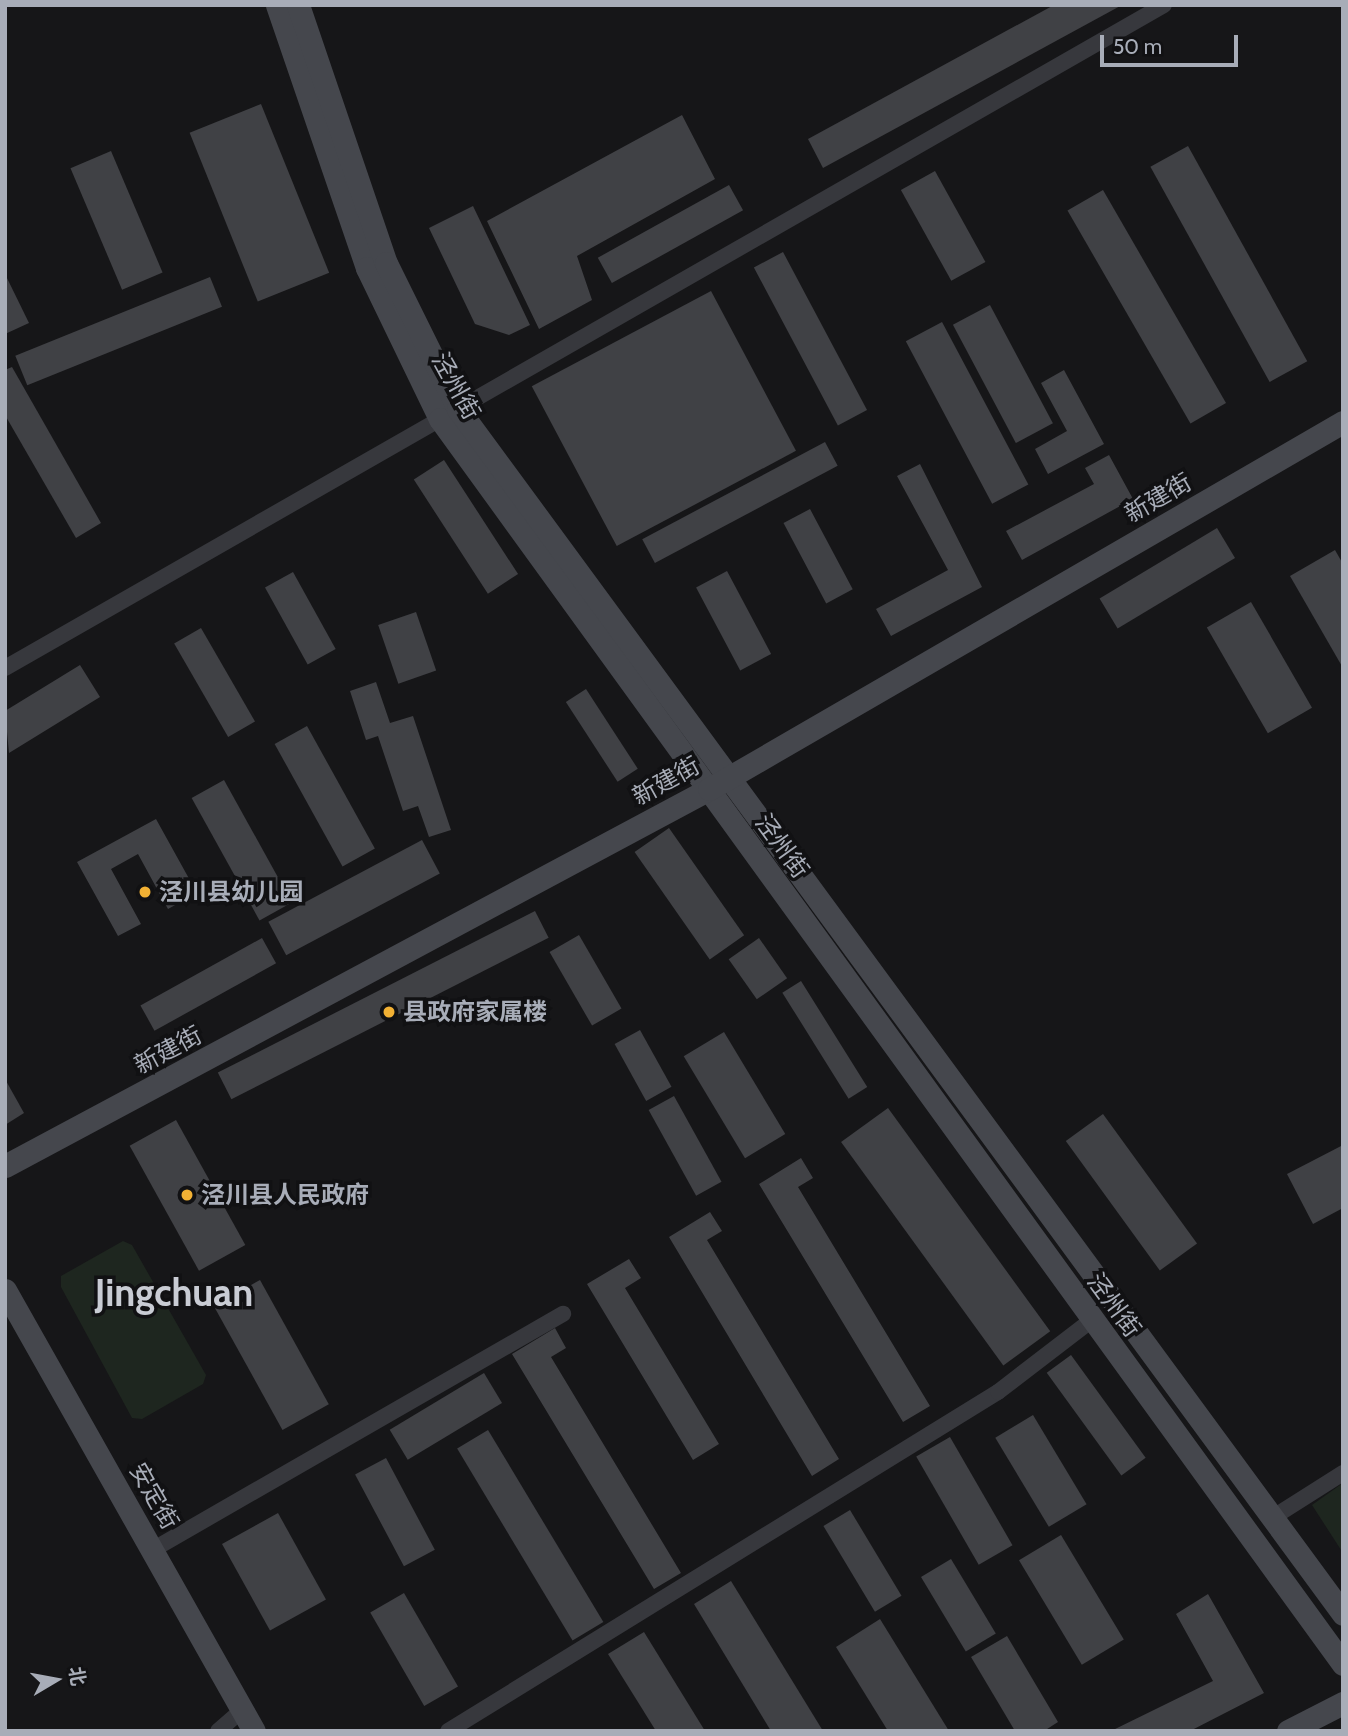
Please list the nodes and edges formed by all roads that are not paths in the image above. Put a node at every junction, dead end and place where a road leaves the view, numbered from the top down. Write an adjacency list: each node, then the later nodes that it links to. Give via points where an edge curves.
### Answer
1 (277, 5): 4 (main road, 泾州街, via 367,268)
2 (298, 5): 4 (main road, 泾州街, via 386,263)
3 (1164, 5): 4 (street)
4 (449, 414): 6 (street); 7 (main road, 泾州街)
5 (1343, 422): 7 (main road, 新建街)
6 (5, 668)
7 (717, 783): 8 (main road, 新建街); 11 (main road, 泾州街); 13 (main road, 泾州街)
8 (5, 1166)
9 (5, 1290): 14 (main road, 安定街)
10 (563, 1314): 14 (street)
11 (1092, 1320): 16 (main road, 泾州街); 21 (street, via 998,1392)
12 (1343, 1473): 13 (street)
13 (1272, 1518): 15 (main road, 泾州街)
14 (154, 1549): 18 (main road, 安定街)
15 (1343, 1614)
16 (1343, 1664)
17 (1343, 1703): 22 (main road)
18 (243, 1710): 19 (street); 20 (main road, 安定街)
19 (218, 1731)
20 (254, 1731)
21 (448, 1731)
22 (1288, 1731)

